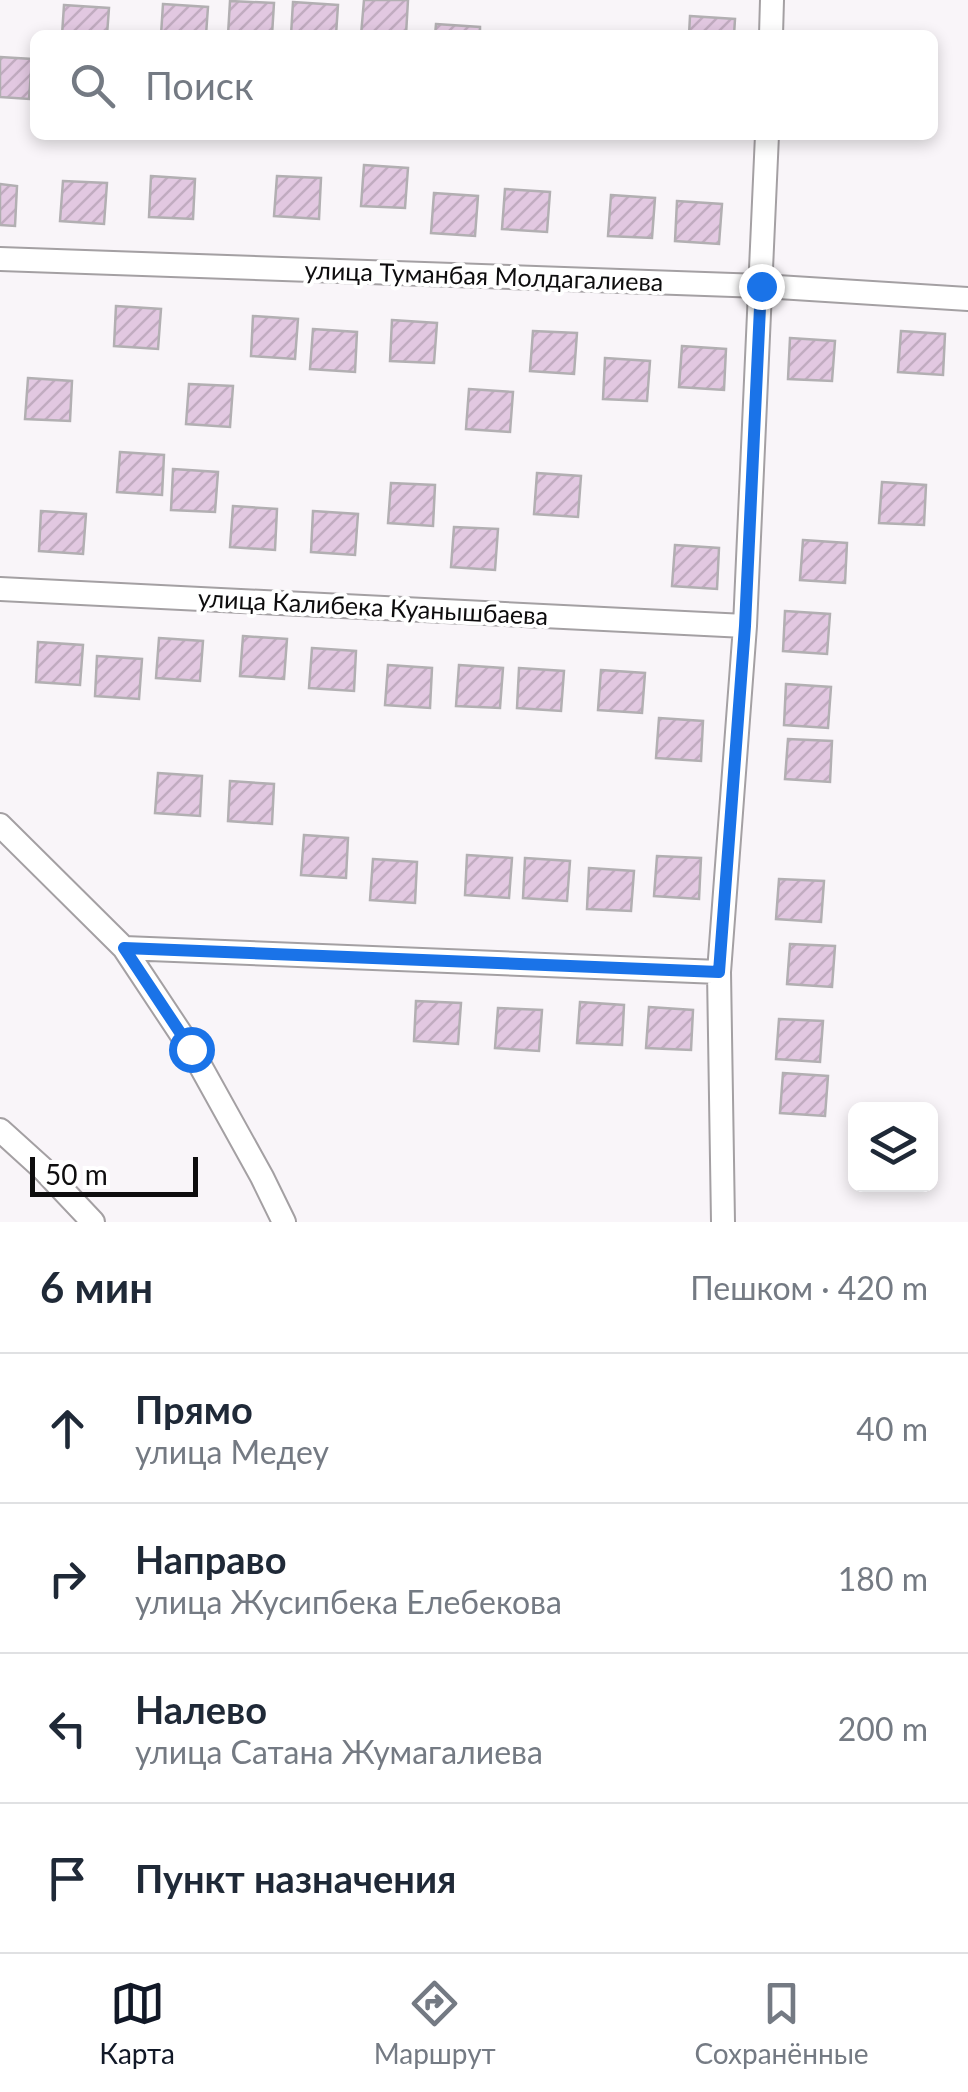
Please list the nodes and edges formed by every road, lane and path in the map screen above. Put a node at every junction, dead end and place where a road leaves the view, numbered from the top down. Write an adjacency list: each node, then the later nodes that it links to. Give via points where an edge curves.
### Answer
1 (772, 0): 2 (street)
2 (771, 30)
3 (767, 140): 5 (street)
4 (0, 259): 5 (street, улица Туманбая Молдагалиева)
5 (761, 286): 6 (street, улица Туманбая Молдагалиева); 8 (street)
6 (968, 299)
7 (0, 589): 8 (street, улица Калибека Куанышбаева)
8 (745, 626): 11 (street)
9 (0, 825): 10 (street)
10 (124, 948): 11 (street); 14 (street, via 191,1049)
11 (719, 972): 15 (street)
12 (0, 1130): 13 (street)
13 (93, 1222)
14 (284, 1222)
15 (724, 1222)

